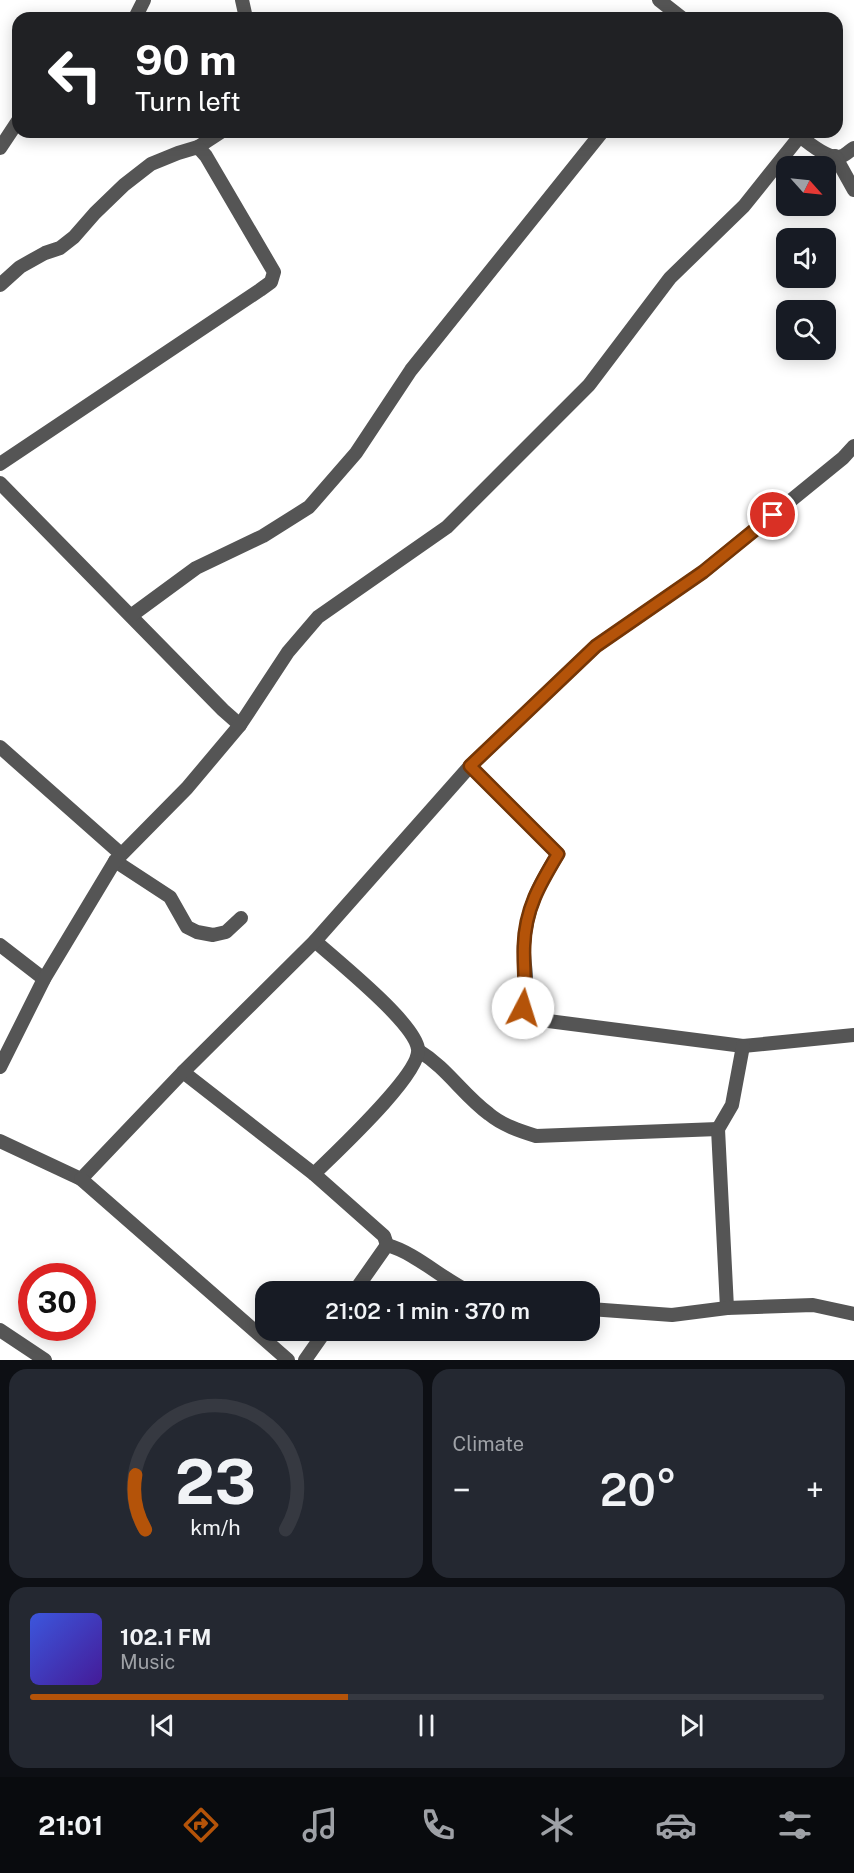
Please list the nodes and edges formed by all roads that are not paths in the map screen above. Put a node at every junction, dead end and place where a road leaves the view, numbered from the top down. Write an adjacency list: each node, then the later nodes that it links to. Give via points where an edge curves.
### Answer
1 (659, 0): 2 (street)
2 (674, 12)
3 (12, 130): 9 (street)
4 (212, 138): 8 (street)
5 (597, 138): 19 (street, via 411,370 356,453 309,507 263,536 196,568)
6 (794, 138): 20 (street, via 744,207 670,278 589,385 447,527 318,617 288,652)
7 (802, 138): 11 (street, via 821,152)
8 (198, 147): 15 (street, via 151,164 124,185 74,237 20,267); 17 (street, via 274,272 270,282)
9 (0, 148)
10 (854, 148): 12 (street)
11 (835, 156)
12 (836, 156)
13 (836, 158): 14 (street)
14 (854, 190)
15 (0, 285)
16 (854, 447): 22 (street, via 703,572 596,646)
17 (0, 464)
18 (0, 483): 19 (street)
19 (132, 615): 20 (street)
20 (240, 725): 23 (street, via 187,788)
21 (0, 747): 23 (street)
22 (470, 766): 25 (street); 29 (street, via 558,854 536,890 528,916 524,946 525,1018)
23 (118, 858): 24 (street, via 170,897 187,927 196,932 226,932); 27 (street)
24 (241, 918)
25 (315, 941): 30 (street, via 396,1015 415,1038); 34 (street)
26 (0, 945): 27 (street)
27 (44, 979): 32 (street)
28 (854, 1035): 29 (street)
29 (743, 1046): 35 (street, via 732,1105)
30 (419, 1051): 31 (street); 33 (street)
31 (434, 1060): 33 (street); 35 (street, via 489,1114 536,1136)
32 (0, 1067)
33 (413, 1068): 37 (street)
34 (183, 1072): 37 (street); 38 (street)
35 (718, 1129): 42 (street)
36 (0, 1141): 38 (street)
37 (314, 1173): 39 (street, via 384,1236)
38 (81, 1179): 48 (street)
39 (387, 1245): 40 (street); 41 (street)
40 (362, 1281)
41 (449, 1281)
42 (728, 1308): 43 (street, via 672,1315); 44 (street, via 813,1305)
43 (600, 1310)
44 (854, 1314)
45 (0, 1330): 47 (street)
46 (318, 1341): 49 (street)
47 (45, 1360)
48 (288, 1360)
49 (305, 1360)

